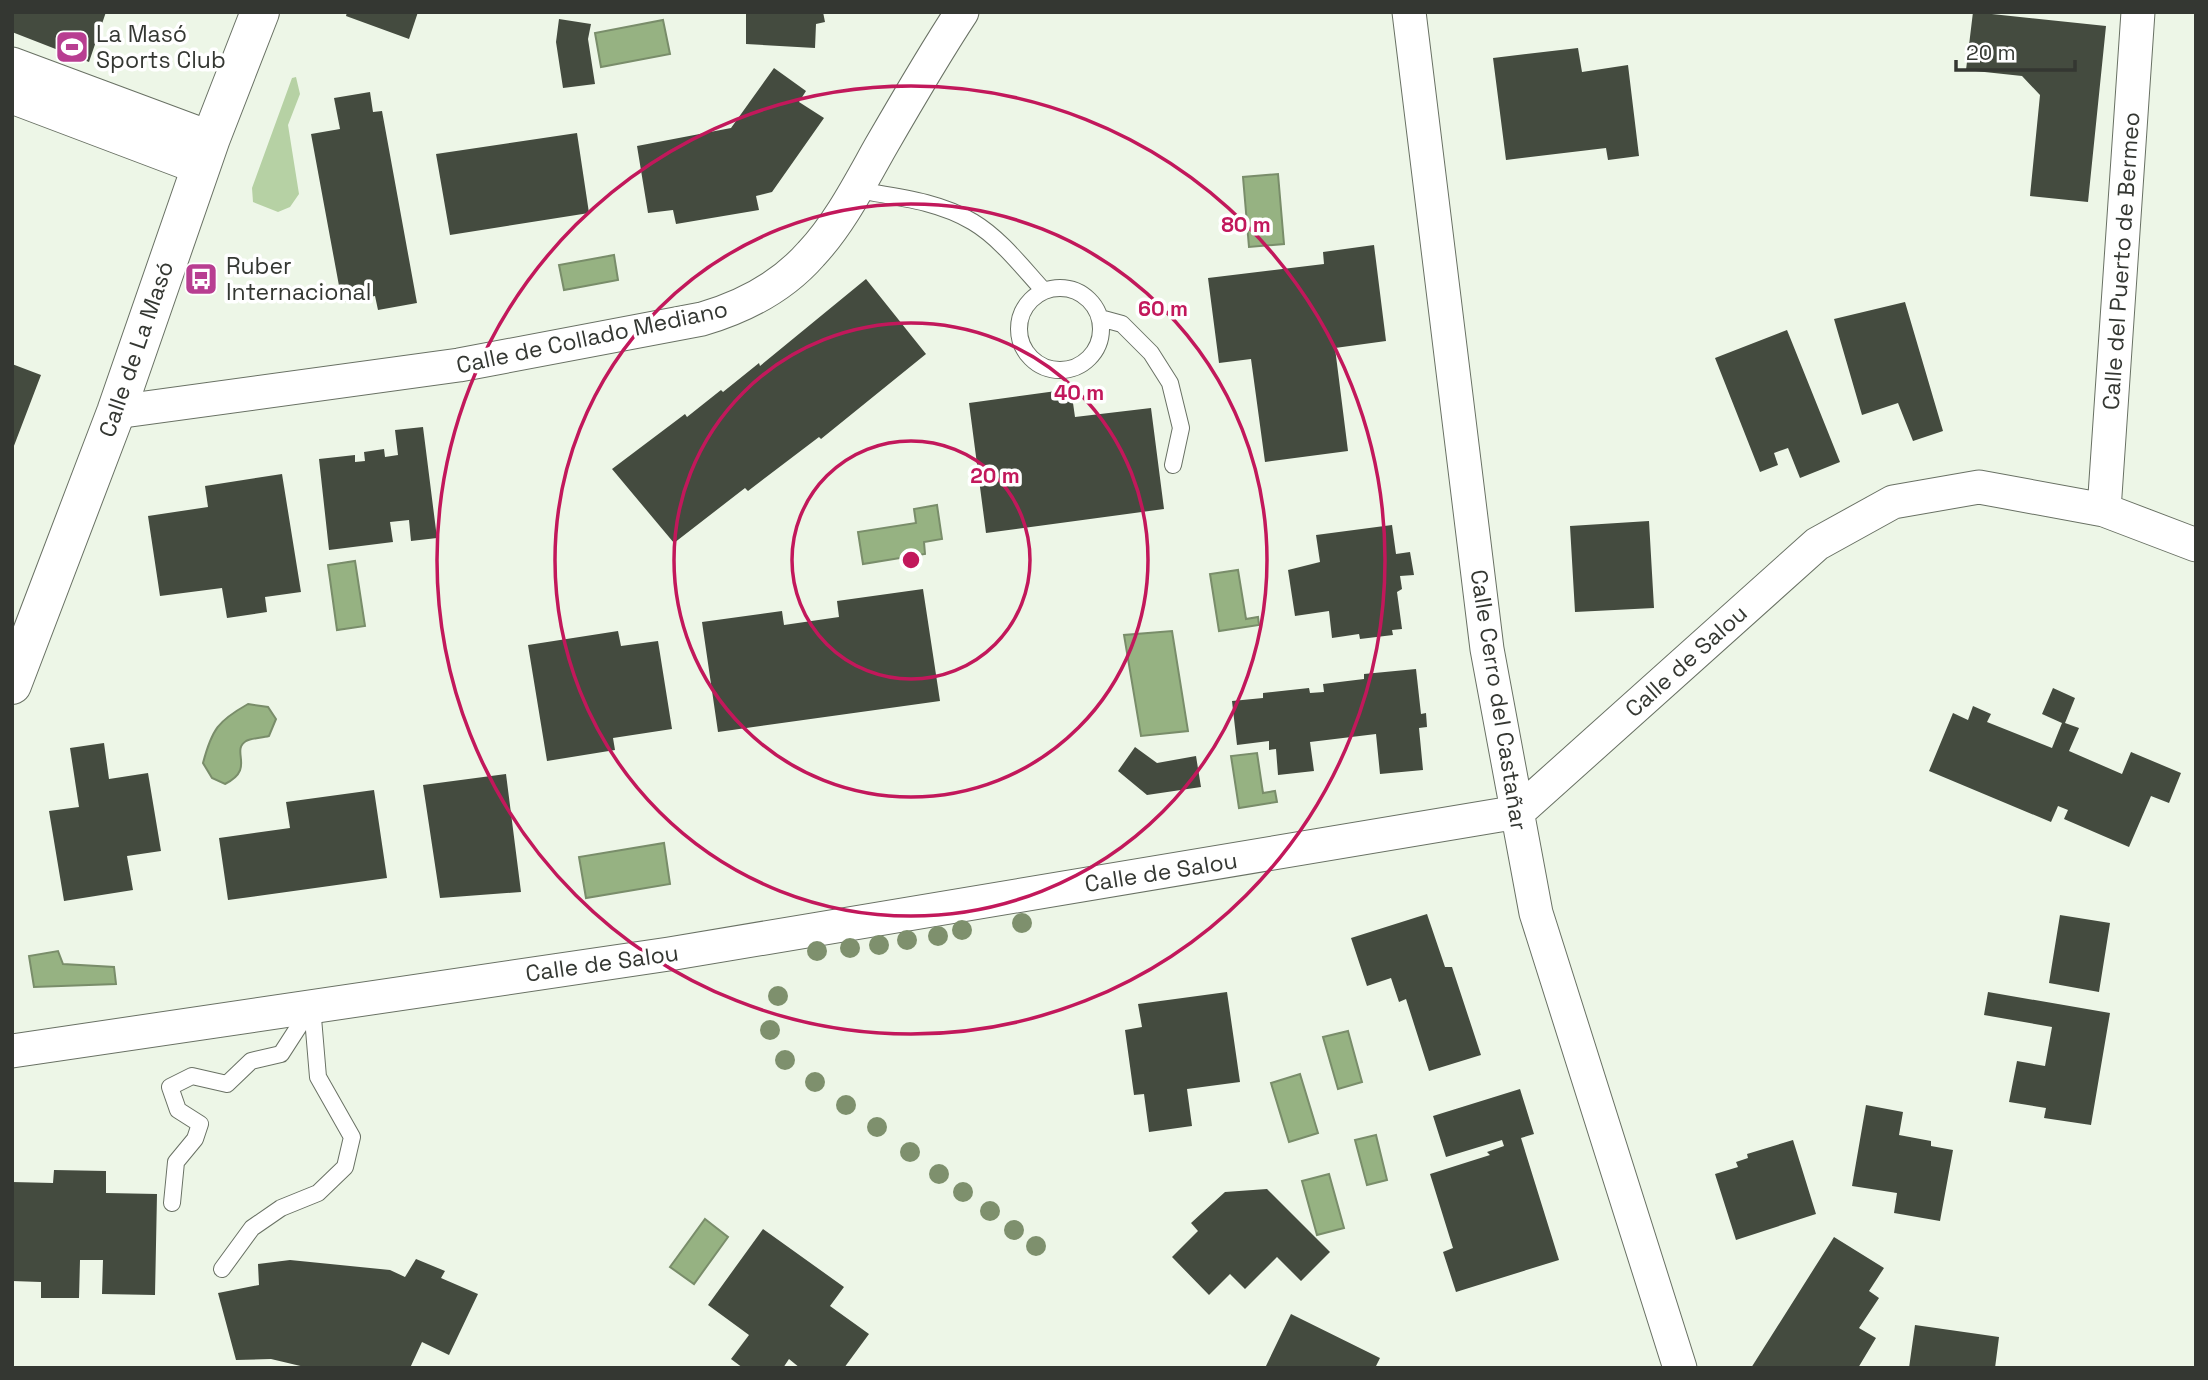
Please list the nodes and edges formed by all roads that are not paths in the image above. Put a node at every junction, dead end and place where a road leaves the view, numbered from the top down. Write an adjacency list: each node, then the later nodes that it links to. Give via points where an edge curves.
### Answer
1 (260, 12): 7 (street, Calle de La Masó)
2 (961, 12): 8 (street, Calle de Collado Mediano)
3 (1409, 12): 16 (street, Calle Cerro del Castañar, via 1487,649)
4 (2138, 12): 13 (street, Calle del Puerto de Bermeo)
5 (12, 64): 6 (street)
6 (30, 92): 7 (street)
7 (206, 153): 11 (street, Calle de La Masó)
8 (857, 190): 9 (lane, via 947,209 976,223); 11 (street, Calle de Collado Mediano, via 811,255 788,276 736,309 459,365)
9 (1044, 291): 10 (lane, via 1072,289 1089,300); 10 (lane, via 1024,308 1019,321 1023,347 1041,366 1067,371 1090,358 1102,333)
10 (1100, 318): 12 (lane, via 1122,324 1151,353 1170,383 1181,428)
11 (116, 412): 15 (street, Calle de La Masó)
12 (1173, 465)
13 (2104, 510): 14 (street, Calle de Salou); 16 (street, Calle de Salou, via 1979,487 1893,502 1817,544)
14 (2196, 545)
15 (12, 685)
16 (1518, 812): 17 (street, Calle de Salou, via 669,954); 21 (street, Calle Cerro del Castañar, via 1536,913)
17 (312, 1006): 18 (street, Calle de Salou); 19 (lane, via 281,1054 251,1061 227,1084 192,1076 170,1087 178,1110 200,1124 195,1139 176,1163); 20 (lane, via 318,1077 352,1136 345,1167 318,1192 281,1208 252,1228)
18 (12, 1051)
19 (172, 1203)
20 (222, 1269)
21 (1679, 1368)

